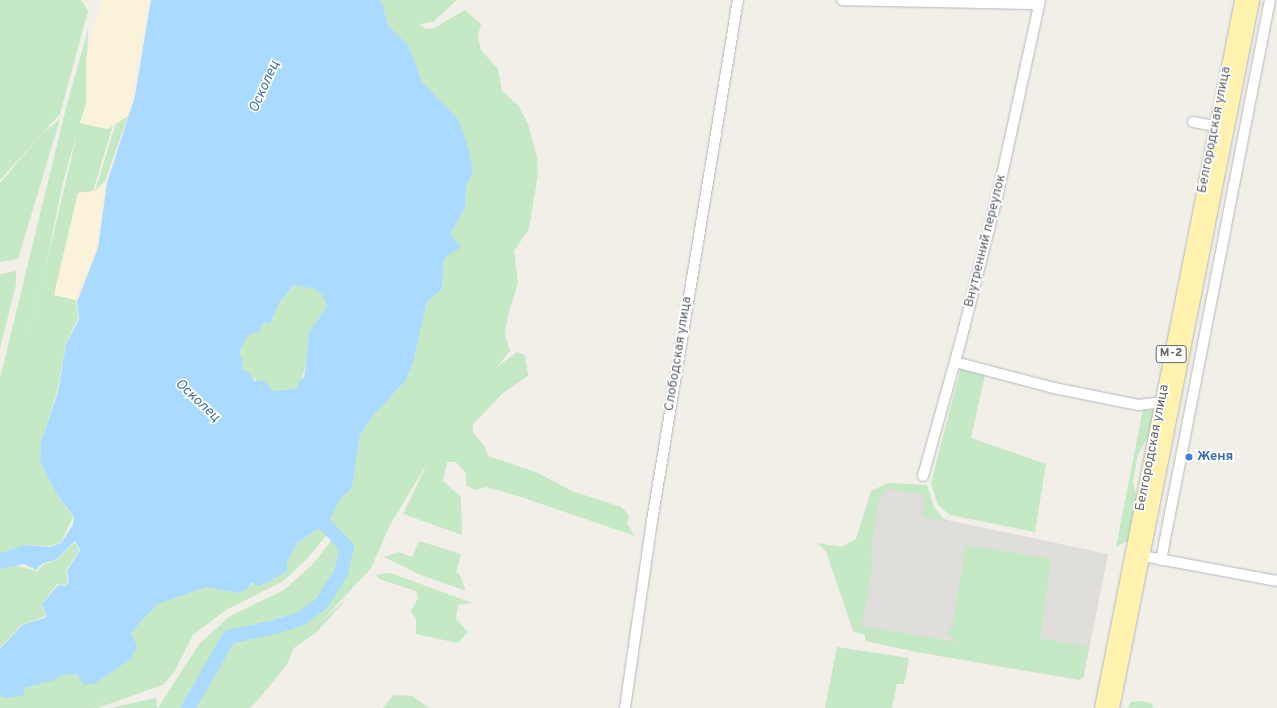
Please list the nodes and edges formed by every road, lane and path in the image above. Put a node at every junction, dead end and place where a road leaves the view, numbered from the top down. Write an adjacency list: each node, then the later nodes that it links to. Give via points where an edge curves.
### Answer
1 (738, 0): 17 (street, Слободская улица, via 653,514)
2 (842, 0): 3 (street, Внутренний переулок)
3 (853, 0): 7 (street, Внутренний переулок)
4 (1240, 0): 9 (main road, Белгородская улица / М-2)
5 (1252, 0): 9 (main road, Белгородская улица / М-2)
6 (1270, 0): 10 (street)
7 (1039, 2): 11 (street, Внутренний переулок, via 997,198)
8 (1193, 122): 9 (street)
9 (1222, 127): 10 (street); 12 (main road, Белгородская улица / М-2); 14 (main road, Белгородская улица / М-2)
10 (1244, 131): 15 (street)
11 (955, 362): 12 (street, via 1054,388 1138,405); 13 (street, Внутренний переулок)
12 (1161, 402): 18 (main road, Белгородская улица / М-2)
13 (923, 476)
14 (1143, 556): 15 (street); 19 (main road, Белгородская улица / М-2)
15 (1161, 560): 16 (street)
16 (1277, 581)
17 (626, 708)
18 (1101, 708)
19 (1112, 708)

